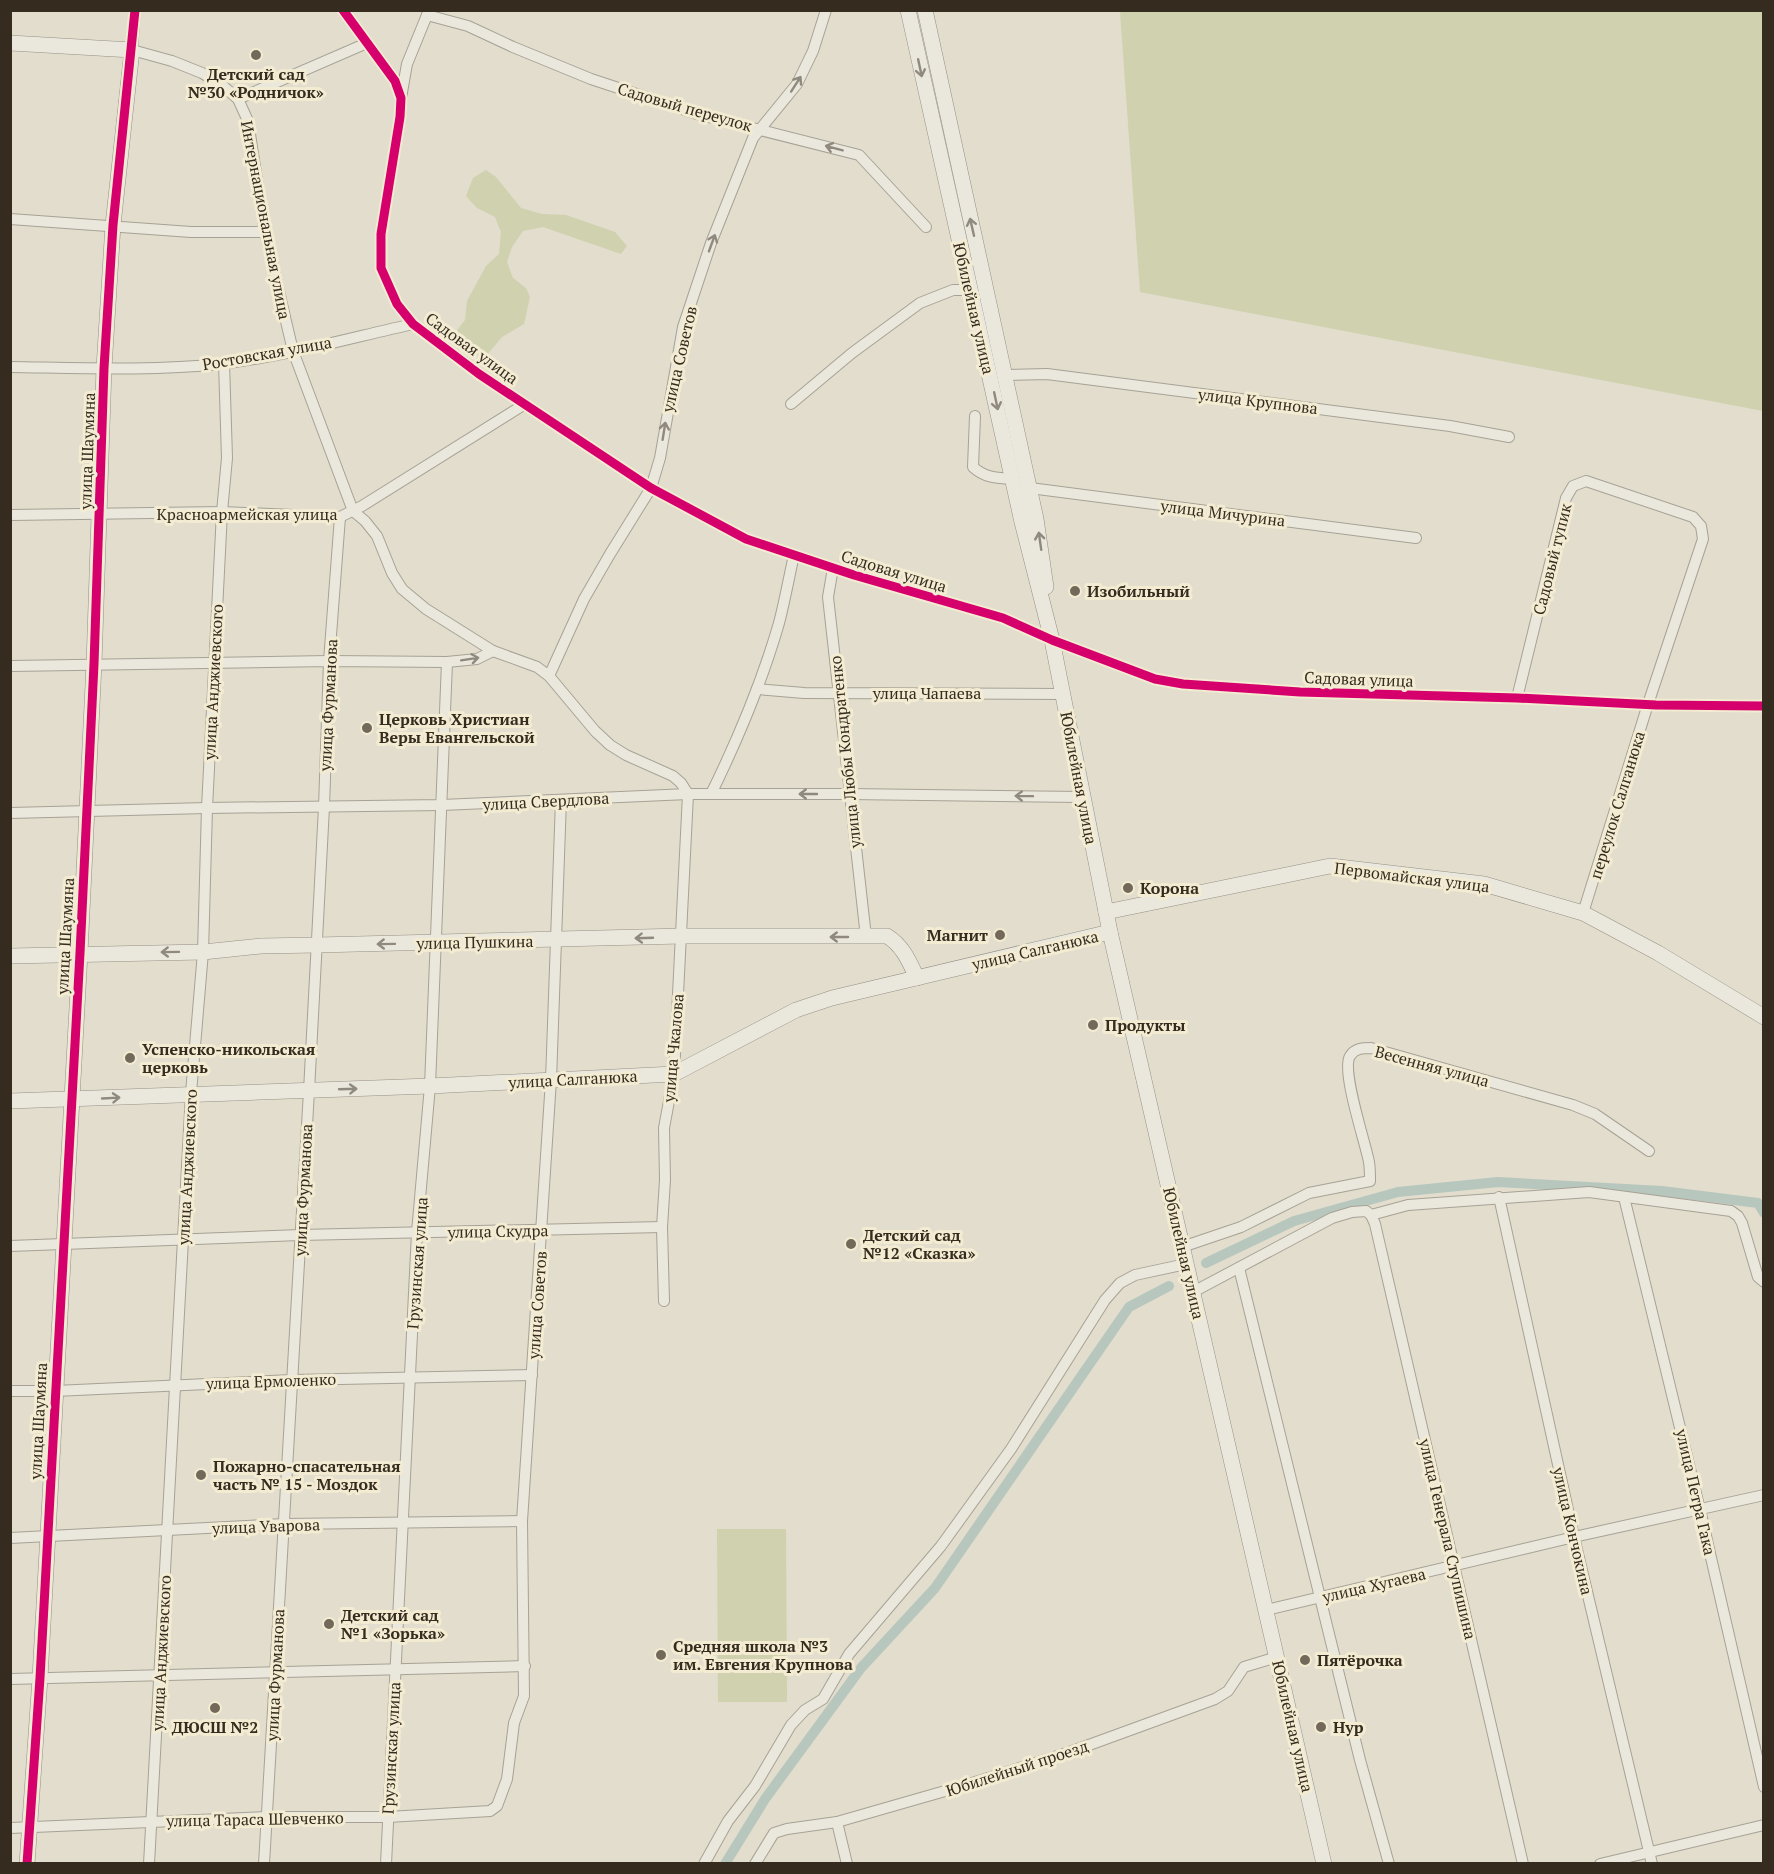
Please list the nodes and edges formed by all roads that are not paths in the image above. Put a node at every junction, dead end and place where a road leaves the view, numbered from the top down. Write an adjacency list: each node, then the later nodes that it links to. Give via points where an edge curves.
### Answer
1 (135, 10): 9 (street, улица Шаумяна)
2 (343, 10): 8 (street)
3 (826, 10): 12 (street, улица Советов, one-way to 3, via 797,84)
4 (908, 10): 13 (street, Юбилейная улица, one-way to 13)
5 (925, 10): 13 (street, Юбилейная улица)
6 (427, 13): 10 (street, Садовая улица, via 407,64); 12 (street, Садовый переулок, via 468,26 591,79 697,114)
7 (10, 43): 9 (street)
8 (367, 43): 10 (street, via 395,81); 11 (street)
9 (132, 50): 11 (street, Интернациональная улица, via 202,73); 15 (street, улица Шаумяна)
10 (401, 98): 19 (street, Садовая улица, via 381,234 381,268 397,304)
11 (238, 99): 17 (street, Интернациональная улица, via 248,121)
12 (759, 129): 16 (street, Садовый переулок, one-way to 12, via 860,155); 30 (street, улица Советов, one-way to 12, via 683,327 711,243)
13 (950, 163): 18 (street, Юбилейная улица); 24 (street, Юбилейная улица, one-way to 13)
14 (10, 219): 15 (street)
15 (113, 225): 17 (street, via 190,232); 23 (street, улица Шаумяна)
16 (926, 227)
17 (265, 232): 20 (street, Интернациональная улица)
18 (969, 290): 26 (street, via 953,290 920,303); 29 (street, Юбилейная улица, one-way to 29)
19 (413, 324): 20 (street, Ростовская улица); 25 (street, Садовая улица)
20 (293, 351): 21 (street, Ростовская улица); 32 (street, Интернациональная улица)
21 (224, 363): 23 (street, Ростовская улица); 33 (street, улица Анджиевского, via 227,458)
22 (10, 367): 23 (street, Ростовская улица)
23 (104, 368): 34 (street, улица Шаумяна)
24 (1005, 375): 28 (street, улица Крупнова, via 1047,374); 31 (street, Юбилейная улица)
25 (525, 404): 30 (street, Садовая улица); 32 (street, Красноармейская улица)
26 (791, 404)
27 (975, 416): 29 (street, via 973,467 990,478)
28 (1509, 437)
29 (1012, 479): 41 (street, Юбилейная улица)
30 (651, 488): 39 (street, Садовая улица, via 746,539); 48 (street, улица Советов, via 584,599)
31 (1030, 488): 38 (street, улица Мичурина); 41 (street, Юбилейная улица, one-way to 31)
32 (352, 511): 36 (street, Красноармейская улица); 42 (street, Интернациональная улица, via 377,536 402,590)
33 (222, 512): 34 (street, Красноармейская улица); 36 (street, Красноармейская улица); 44 (street, улица Анджиевского)
34 (99, 513): 35 (street, Красноармейская улица); 46 (street, улица Шаумяна)
35 (10, 515)
36 (340, 517): 43 (street, улица Фурманова)
37 (1701, 526): 52 (street, Садовый тупик, via 1693,518 1586,481 1573,486 1566,498); 53 (street, переулок Салганюка, via 1703,539)
38 (1416, 538)
39 (794, 555): 40 (street, Садовая улица); 49 (street, via 780,620)
40 (832, 568): 41 (street, Садовая улица, via 1003,618); 50 (street, улица Любы Кондратенко, via 828,597)
41 (1052, 640): 51 (street, Юбилейная улица); 52 (street, Садовая улица, via 1155,679 1183,684 1300,692)
42 (493, 651): 45 (street, one-way to 42, via 477,659); 48 (street, Интернациональная улица, via 537,667)
43 (329, 661): 44 (street); 45 (street); 61 (street, улица Фурманова)
44 (214, 662): 46 (street); 62 (street, улица Анджиевского)
45 (447, 662): 60 (street, Грузинская улица)
46 (94, 664): 47 (street); 64 (street, улица Шаумяна)
47 (10, 666)
48 (549, 676): 55 (street, Интернациональная улица, via 610,745 673,776)
49 (757, 689): 50 (street, улица Чапаева); 56 (street)
50 (837, 693): 51 (street, улица Чапаева); 57 (street, улица Любы Кондратенко)
51 (1062, 694): 58 (street, Юбилейная улица)
52 (1517, 698): 53 (street, Садовая улица)
53 (1648, 705): 54 (street, Садовая улица); 66 (street, переулок Салганюка)
54 (1764, 706)
55 (688, 794): 56 (street, улица Свердлова); 59 (street, улица Свердлова); 68 (street, улица Чкалова)
56 (711, 794): 57 (street, улица Свердлова, one-way to 56)
57 (849, 794): 58 (street, улица Свердлова, one-way to 57); 69 (street, улица Любы Кондратенко)
58 (1082, 797): 65 (street, Юбилейная улица)
59 (561, 800): 60 (street, улица Свердлова); 70 (street, улица Советов)
60 (442, 805): 61 (street, улица Свердлова); 71 (street, Грузинская улица)
61 (324, 807): 62 (street, улица Свердлова); 72 (street, улица Фурманова)
62 (207, 808): 64 (street, улица Свердлова); 73 (street, улица Анджиевского)
63 (10, 813): 64 (street, улица Свердлова)
64 (87, 813): 74 (street, улица Шаумяна)
65 (1106, 912): 66 (street, Первомайская улица, via 1330,866 1484,884); 67 (street, Юбилейная улица)
66 (1583, 913): 77 (street, Первомайская улица, via 1658,952)
67 (1110, 932): 76 (street, улица Салганюка); 96 (street, Юбилейная улица)
68 (682, 936): 69 (street, улица Пушкина, one-way to 68); 70 (street, улица Пушкина, one-way to 70); 78 (street, улица Чкалова)
69 (866, 937): 76 (street, улица Пушкина, via 887,936 897,942)
70 (557, 940): 71 (street, улица Пушкина); 79 (street, улица Советов)
71 (436, 943): 72 (street, улица Пушкина, one-way to 72); 80 (street, Грузинская улица)
72 (317, 945): 73 (street, улица Пушкина); 81 (street, улица Фурманова)
73 (203, 952): 74 (street, улица Пушкина, one-way to 74); 82 (street, улица Анджиевского)
74 (80, 953): 75 (street, улица Пушкина); 83 (street, улица Шаумяна)
75 (10, 956)
76 (916, 978): 78 (street, улица Салганюка, via 796,1010)
77 (1764, 1017)
78 (674, 1074): 79 (street, улица Салганюка); 89 (street, улица Чкалова, via 664,1128)
79 (551, 1080): 80 (street, улица Салганюка); 90 (street, улица Советов)
80 (430, 1086): 81 (street, улица Салганюка, one-way to 80); 91 (street, Грузинская улица)
81 (309, 1091): 82 (street, улица Салганюка); 92 (street, улица Фурманова)
82 (191, 1093): 83 (street, улица Салганюка, one-way to 82); 93 (street, улица Анджиевского)
83 (72, 1100): 84 (street, улица Салганюка); 94 (street, улица Шаумяна)
84 (10, 1101)
85 (1649, 1151): 96 (street, Весенняя улица, via 1595,1114 1573,1105 1362,1047 1350,1056 1347,1072 1370,1181 1309,1193 1241,1227)
86 (1499, 1197): 87 (street, via 1589,1192); 88 (street, via 1408,1205); 115 (street, улица Кончокина)
87 (1624, 1197): 99 (street, via 1731,1210 1742,1223 1758,1277); 109 (street, улица Петра Гака)
88 (1371, 1215): 98 (street, via 1366,1211 1352,1212 1332,1218); 117 (street, улица Генерала Ступишина)
89 (662, 1227): 90 (street, улица Скудра); 101 (street, улица Чкалова)
90 (542, 1230): 91 (street, улица Скудра); 102 (street, улица Советов)
91 (417, 1232): 92 (street, улица Скудра); 103 (street, Грузинская улица)
92 (300, 1235): 93 (street, улица Скудра); 104 (street, улица Фурманова)
93 (183, 1240): 94 (street, улица Скудра); 105 (street, улица Анджиевского)
94 (64, 1244): 95 (street, улица Скудра); 107 (street, улица Шаумяна)
95 (10, 1246)
96 (1182, 1247): 97 (street, Юбилейная улица)
97 (1186, 1264): 100 (street, Юбилейная улица); 141 (street, via 1135,1275 1120,1283 1105,1300 1011,1449 941,1546 849,1654 822,1699 791,1725)
98 (1239, 1268): 100 (street); 118 (street)
99 (1764, 1282)
100 (1193, 1292): 119 (street, Юбилейная улица)
101 (664, 1301)
102 (532, 1375): 103 (street, улица Ермоленко); 110 (street, улица Советов)
103 (410, 1377): 104 (street, улица Ермоленко); 111 (street, Грузинская улица)
104 (292, 1380): 105 (street, улица Ермоленко); 112 (street, улица Фурманова)
105 (175, 1385): 107 (street, улица Ермоленко); 113 (street, улица Анджиевского)
106 (10, 1391): 107 (street, улица Ермоленко)
107 (55, 1391): 114 (street, улица Шаумяна)
108 (1764, 1495): 109 (street, улица Хугаева)
109 (1700, 1510): 115 (street, улица Хугаева); 127 (street, улица Петра Гака)
110 (522, 1521): 111 (street, улица Уварова); 121 (street, улица Советов)
111 (403, 1522): 112 (street, улица Уварова); 123 (street, Грузинская улица)
112 (284, 1524): 113 (street, улица Уварова); 122 (street, улица Фурманова)
113 (168, 1530): 114 (street, улица Уварова); 124 (street, улица Анджиевского)
114 (46, 1536): 116 (street, улица Уварова); 125 (street, улица Шаумяна)
115 (1574, 1537): 117 (street, улица Хугаева); 136 (street, улица Кончокина)
116 (10, 1538)
117 (1454, 1566): 118 (street, улица Хугаева); 146 (street, улица Генерала Ступишина)
118 (1321, 1598): 119 (street, улица Хугаева); 145 (street)
119 (1266, 1610): 120 (street, Юбилейная улица)
120 (1277, 1657): 132 (street, Юбилейный проезд, via 1244,1666 1228,1691 1215,1699 1067,1753); 144 (street, Юбилейная улица)
121 (525, 1666): 123 (street); 128 (street, улица Советов, via 524,1696 514,1723 507,1779)
122 (275, 1671): 123 (street); 124 (street); 129 (street, улица Фурманова)
123 (395, 1671): 130 (street, Грузинская улица)
124 (160, 1675): 125 (street); 131 (street, улица Анджиевского)
125 (40, 1678): 126 (street); 134 (street, улица Шаумяна)
126 (10, 1679)
127 (1764, 1787)
128 (497, 1806): 130 (street, улица Тараса Шевченко, via 490,1811)
129 (267, 1817): 130 (street, улица Тараса Шевченко); 131 (street, улица Тараса Шевченко); 139 (street, улица Фурманова)
130 (388, 1817): 140 (street, Грузинская улица)
131 (152, 1821): 134 (street, улица Тараса Шевченко); 138 (street, улица Анджиевского)
132 (837, 1822): 142 (street, Юбилейный проезд, via 774,1833); 143 (street)
133 (1764, 1825): 136 (street)
134 (30, 1827): 135 (street, улица Тараса Шевченко); 137 (street, улица Шаумяна)
135 (10, 1828)
136 (1651, 1858): 147 (street)
137 (27, 1863)
138 (149, 1863)
139 (264, 1863)
140 (386, 1863)
141 (704, 1863)
142 (755, 1863)
143 (847, 1863)
144 (1324, 1863)
145 (1389, 1863)
146 (1523, 1863)
147 (1600, 1863)

